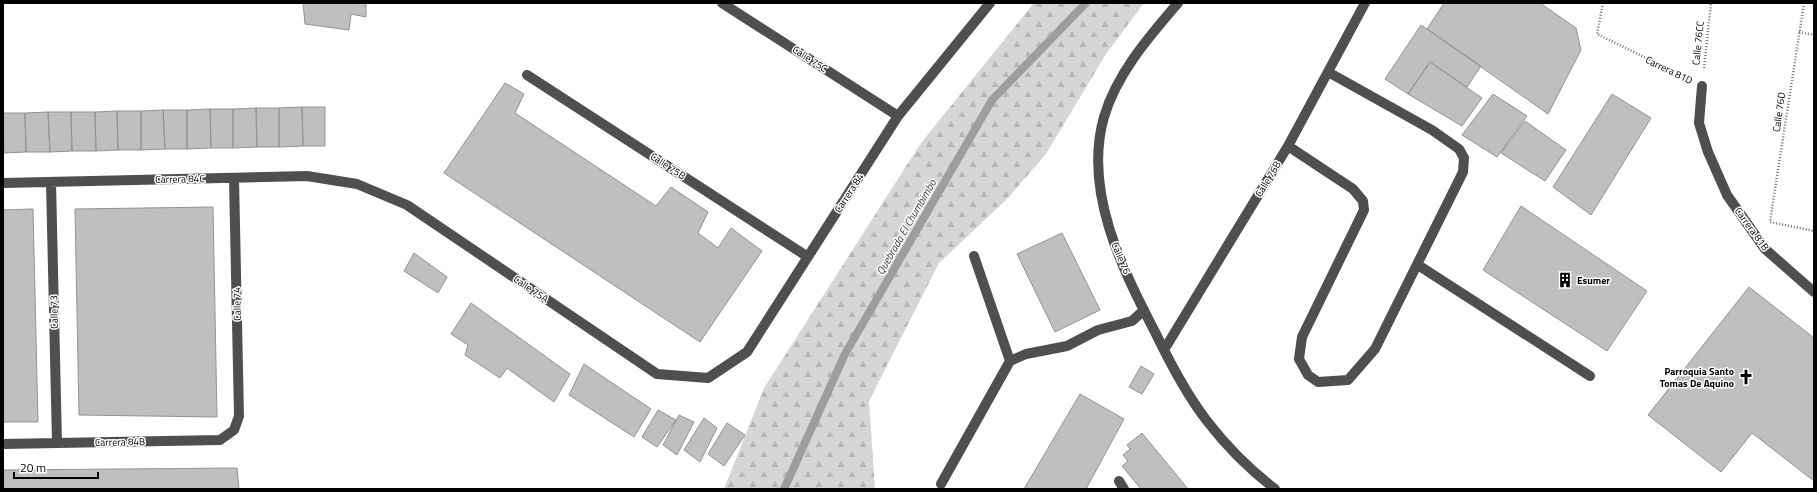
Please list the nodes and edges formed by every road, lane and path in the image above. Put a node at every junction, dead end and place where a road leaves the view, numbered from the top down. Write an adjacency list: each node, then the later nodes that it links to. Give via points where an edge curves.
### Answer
1 (722, 3): 13 (street, Calle 75C)
2 (990, 3): 13 (street, Carrera 84)
3 (1178, 3): 25 (street, Calle 76, via 1156,28 1120,81 1104,117 1098,151 1104,208 1111,234)
4 (1364, 3): 10 (street, Calle 76B)
5 (1603, 3): 12 (path, Carrera 81D, via 1597,34)
6 (1711, 3): 12 (path, Calle 76CC)
7 (1804, 3): 8 (path, Calle 76D)
8 (1799, 32): 9 (path); 20 (path, Calle 76D, via 1770,222)
9 (1814, 35)
10 (1328, 72): 14 (street, Calle 76B); 23 (street, via 1432,130 1459,149 1464,158 1463,172)
11 (527, 75): 22 (street, Calle 75B)
12 (1702, 86): 15 (street, Carrera 81D, via 1698,123)
13 (898, 116): 22 (street, Carrera 84)
14 (1288, 146): 23 (street, via 1353,190 1363,201 1364,210 1302,337 1299,359 1308,375 1318,382 1348,380 1375,349); 26 (street, Calle 76B)
15 (1708, 152): 24 (street, Carrera 81B, via 1727,195 1765,249)
16 (234, 178): 17 (street, Carrera 84C); 19 (street, Carrera 84C, via 307,176); 30 (street, Calle 74, via 240,416)
17 (51, 182): 18 (street, Carrera 84C); 31 (street, Calle 73)
18 (3, 183)
19 (357, 184): 29 (street, Calle 75A, via 407,205 657,374)
20 (1814, 231)
21 (974, 256): 27 (street)
22 (808, 257): 29 (street, Carrera 84, via 747,352)
23 (1418, 265): 28 (street)
24 (1814, 292)
25 (1144, 310): 26 (street, Calle 76); 27 (street, via 1132,321 1098,330 1067,346 1026,354)
26 (1164, 350): 34 (street, Calle 76, via 1206,420 1238,457)
27 (1010, 361): 33 (street)
28 (1590, 376)
29 (708, 378)
30 (234, 430): 31 (street, Carrera 84B, via 220,440)
31 (57, 443): 32 (street, Carrera 84B)
32 (3, 444)
33 (941, 484)
34 (1275, 489)

